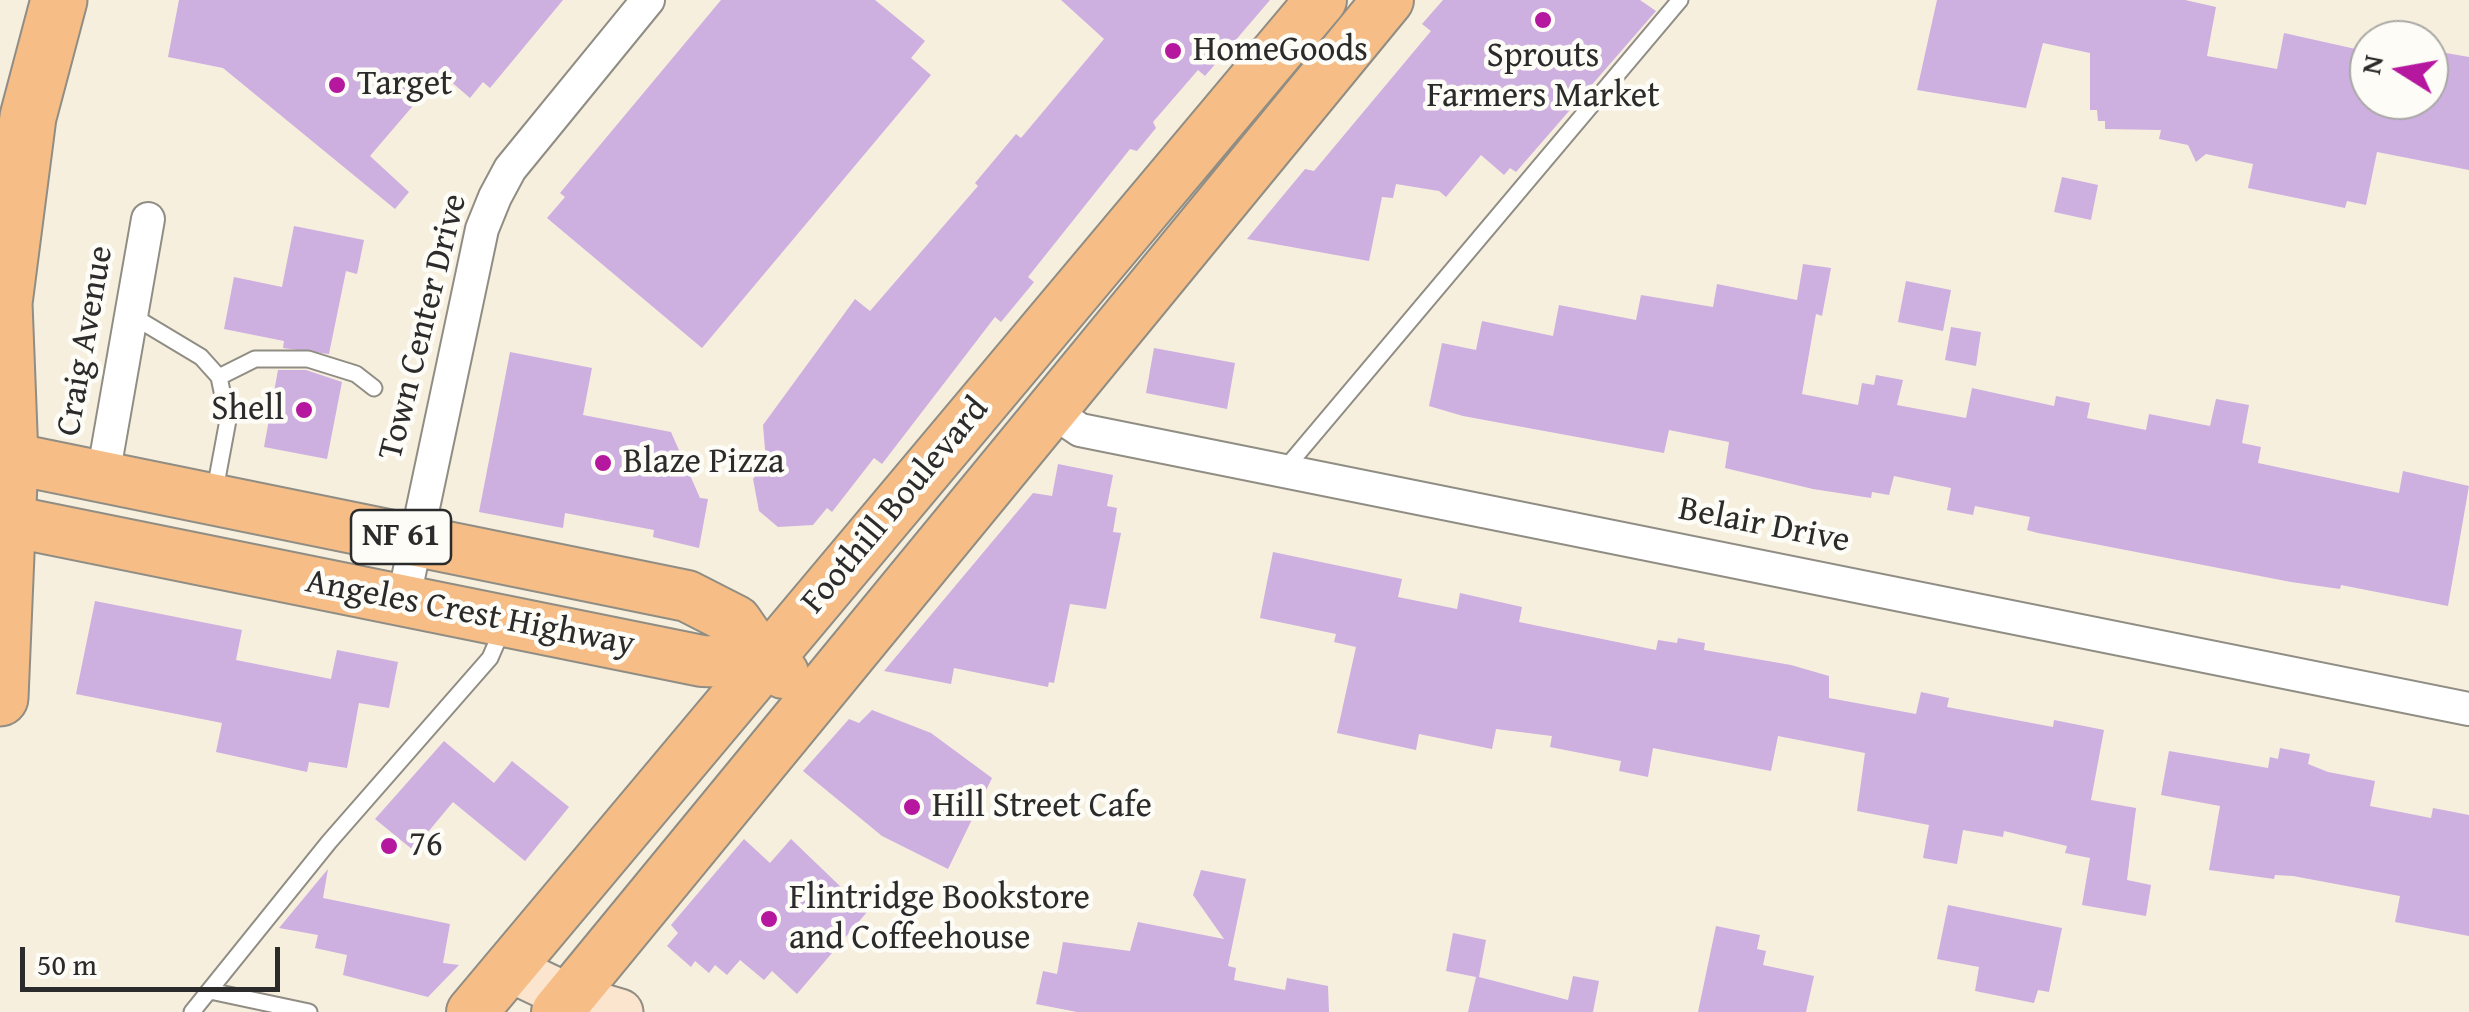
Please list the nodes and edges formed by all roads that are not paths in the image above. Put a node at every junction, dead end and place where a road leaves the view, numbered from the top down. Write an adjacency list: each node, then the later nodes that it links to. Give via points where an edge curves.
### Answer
1 (59, 0): 12 (highway, via 28,116 4,304)
2 (648, 0): 17 (street, Town Center Drive, via 494,197)
3 (1321, 0): 8 (main road, Foothill Boulevard)
4 (1388, 0): 11 (main road, Foothill Boulevard)
5 (1680, 0): 13 (lane)
6 (148, 219): 7 (street, Craig Avenue)
7 (131, 315): 9 (lane, via 178,340); 14 (street, Craig Avenue)
8 (1006, 376): 11 (main road); 20 (main road, Foothill Boulevard)
9 (219, 377): 10 (lane, via 256,359 308,358 356,374); 15 (lane, via 228,420)
10 (374, 388)
11 (1048, 409): 13 (street, Belair Drive, via 1080,430); 21 (main road, Foothill Boulevard)
12 (5, 457): 14 (main road, Angeles Crest Highway / NF 61); 16 (highway)
13 (1284, 470): 23 (street, Belair Drive)
14 (103, 476): 15 (main road, Angeles Crest Highway / NF 61)
15 (213, 498): 17 (main road, Angeles Crest Highway / NF 61)
16 (4, 520): 18 (main road, Angeles Crest Highway / NF 61); 22 (highway)
17 (416, 540): 18 (street, Town Center Drive); 20 (main road, Angeles Crest Highway / NF 61, via 687,596 736,620)
18 (403, 602): 19 (main road, Angeles Crest Highway / NF 61)
19 (506, 619): 20 (main road, Angeles Crest Highway / NF 61, via 702,661); 25 (lane, via 490,658)
20 (765, 663): 21 (main road, Angeles Crest Highway / NF 61); 24 (main road, Foothill Boulevard)
21 (818, 692): 26 (main road, Foothill Boulevard)
22 (0, 698)
23 (2469, 709)
24 (508, 968): 26 (main road); 29 (main road, Foothill Boulevard)
25 (210, 991): 27 (lane); 28 (lane)
26 (563, 1005): 30 (main road)
27 (192, 1012)
28 (308, 1012)
29 (472, 1012)
30 (620, 1012)

